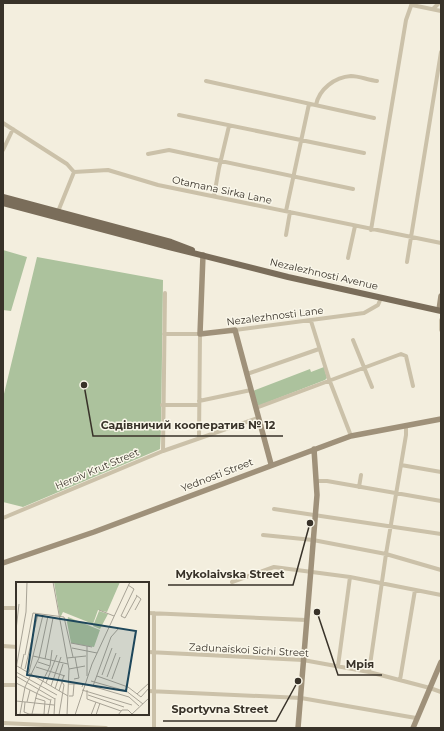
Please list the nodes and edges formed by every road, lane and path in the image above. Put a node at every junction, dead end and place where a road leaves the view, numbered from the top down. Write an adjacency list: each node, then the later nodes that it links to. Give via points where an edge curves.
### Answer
1 (440, 3): 3 (street); 4 (street)
2 (412, 4): 3 (street); 29 (street, via 406,20)
3 (432, 9): 4 (street)
4 (441, 10)
5 (441, 52): 31 (street, via 437,99)
6 (377, 81): 9 (street, via 355,76 346,77 324,88)
7 (206, 82): 8 (street)
8 (309, 104): 9 (street); 15 (street)
9 (316, 105): 11 (street)
10 (179, 115): 13 (street)
11 (374, 118)
12 (3, 123): 14 (street)
13 (229, 126): 15 (street); 19 (street)
14 (12, 129): 16 (street); 20 (street, via 70,166)
15 (302, 140): 17 (street); 21 (street)
16 (3, 150)
17 (364, 153)
18 (148, 154): 19 (street, via 166,149)
19 (221, 160): 21 (street); 23 (street)
20 (74, 172): 23 (street, Otamana Sirka Lane, via 108,170 158,185); 27 (street)
21 (294, 176): 22 (street); 26 (street)
22 (353, 189)
23 (214, 196): 26 (street, Otamana Sirka Lane)
24 (3, 197): 27 (main road, Nezalezhnosti Avenue)
25 (3, 203): 27 (main road, Nezalezhnosti Avenue)
26 (288, 211): 28 (street, Otamana Sirka Lane); 30 (street)
27 (56, 214): 33 (main road, Nezalezhnosti Avenue)
28 (355, 226): 29 (street, Otamana Sirka Lane); 34 (street)
29 (371, 230): 31 (street, Otamana Sirka Lane)
30 (286, 235)
31 (411, 237): 32 (street, Otamana Sirka Lane); 35 (street)
32 (441, 243)
33 (202, 255): 38 (main road, Nezalezhnosti Avenue); 45 (street)
34 (348, 258)
35 (407, 262)
36 (165, 293): 44 (street)
37 (441, 296): 39 (street)
38 (381, 298): 39 (main road, Nezalezhnosti Avenue); 41 (street, Nezalezhnosti Lane, via 378,305 367,312)
39 (440, 311)
40 (441, 320): 43 (street)
41 (311, 321): 42 (street, Nezalezhnosti Lane); 47 (street)
42 (235, 330): 45 (street, Nezalezhnosti Lane); 49 (street)
43 (441, 330)
44 (164, 334): 45 (street, Nezalezhnosti Lane); 55 (street)
45 (200, 334): 54 (street)
46 (353, 340): 48 (street)
47 (319, 349): 49 (street); 50 (street)
48 (363, 368): 50 (street); 51 (street, via 405,354); 52 (street)
49 (247, 374): 53 (street)
50 (330, 381): 56 (street); 60 (street)
51 (412, 386)
52 (372, 387)
53 (251, 390): 54 (street); 56 (street)
54 (199, 403): 55 (street); 61 (street)
55 (162, 405): 63 (street)
56 (256, 408): 57 (street)
57 (258, 418): 61 (street, Heroiv Krut Street); 64 (street)
58 (441, 419): 59 (street, Yednosti Street)
59 (406, 425): 60 (street, Yednosti Street); 65 (street)
60 (351, 436): 62 (street, Yednosti Street)
61 (199, 438): 63 (street, Heroiv Krut Street)
62 (314, 449): 64 (street, Yednosti Street); 68 (street)
63 (163, 451): 74 (street, Heroiv Krut Street)
64 (271, 464): 80 (street, Yednosti Street, via 94,532)
65 (401, 466): 66 (street); 70 (street)
66 (441, 472)
67 (361, 475): 69 (street)
68 (317, 481): 69 (street); 73 (street)
69 (359, 487): 70 (street)
70 (397, 493): 71 (street); 75 (street)
71 (441, 501)
72 (274, 509): 73 (street)
73 (315, 515): 75 (street); 78 (street)
74 (3, 518)
75 (391, 527): 76 (street); 79 (street)
76 (441, 534)
77 (263, 535): 78 (street)
78 (313, 540): 79 (street); 82 (street)
79 (386, 554): 81 (street); 85 (street)
80 (3, 563)
81 (441, 570)
82 (309, 572): 83 (street); 84 (street, via 274,567); 92 (street)
83 (350, 577): 85 (street); 99 (street)
84 (232, 582)
85 (382, 583): 86 (street); 100 (street)
86 (415, 590): 87 (street); 101 (street)
87 (441, 595)
88 (3, 608): 89 (street)
89 (16, 608)
90 (149, 612): 91 (street)
91 (154, 613): 92 (street); 96 (street)
92 (306, 620): 97 (street)
93 (3, 646): 94 (street)
94 (16, 647)
95 (149, 652): 96 (street, Zadunaiskoi Sichi Street)
96 (154, 652): 97 (street, Zadunaiskoi Sichi Street); 106 (street)
97 (302, 660): 99 (street, Zadunaiskoi Sichi Street); 108 (street)
98 (441, 662): 104 (street)
99 (338, 666): 100 (street, Zadunaiskoi Sichi Street)
100 (369, 672): 101 (street, Zadunaiskoi Sichi Street)
101 (400, 680): 104 (street, Zadunaiskoi Sichi Street)
102 (3, 685): 103 (street)
103 (16, 685)
104 (430, 688): 107 (street, Zadunaiskoi Sichi Street); 109 (street)
105 (149, 691): 106 (street)
106 (154, 692): 108 (street); 112 (street)
107 (441, 692)
108 (300, 698): 109 (street); 113 (street)
109 (416, 718): 114 (street)
110 (3, 723): 111 (street)
111 (106, 728)
112 (154, 728)
113 (298, 728)
114 (413, 728)

